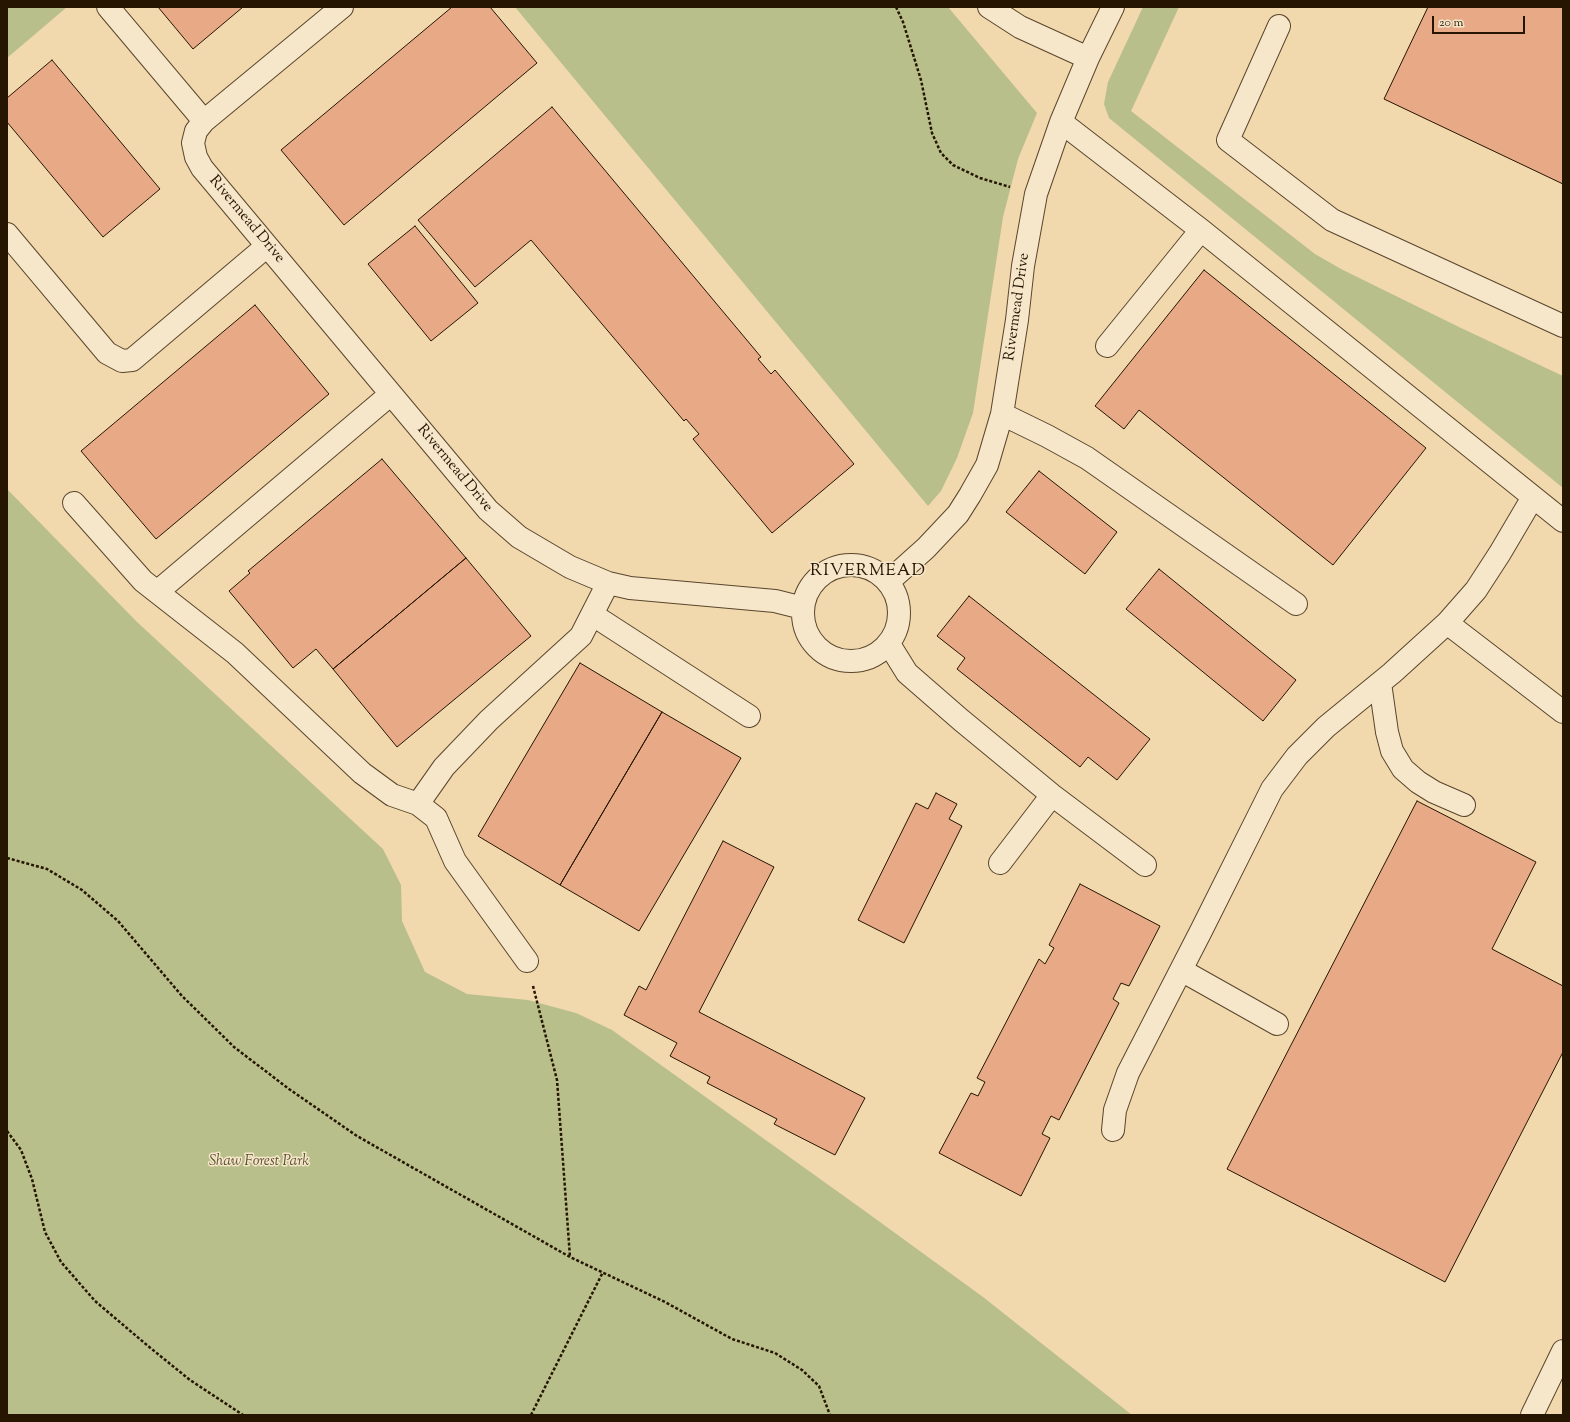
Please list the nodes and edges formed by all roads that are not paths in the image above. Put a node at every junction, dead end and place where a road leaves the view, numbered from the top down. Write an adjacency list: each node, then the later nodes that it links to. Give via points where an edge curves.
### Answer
1 (108, 7): 7 (street)
2 (342, 7): 7 (street)
3 (988, 7): 6 (street, via 1020,27)
4 (1113, 7): 6 (street, Rivermead Drive)
5 (1279, 26): 12 (street, via 1228,140 1332,220)
6 (1088, 58): 8 (street, Rivermead Drive)
7 (204, 121): 11 (street, Rivermead Drive, via 196,131 193,143 196,157 202,168)
8 (1061, 122): 9 (street); 15 (street, Rivermead Drive, via 1036,194)
9 (1201, 230): 13 (street); 16 (street)
10 (7, 234): 11 (street, via 107,354 122,360 132,360)
11 (267, 246): 14 (street, Rivermead Drive)
12 (1563, 326)
13 (1107, 346)
14 (391, 394): 20 (street, Rivermead Drive, via 488,510 519,537 570,567); 21 (street)
15 (1002, 414): 19 (street, Rivermead Drive, via 987,465 958,514 926,548); 22 (street, via 1087,458)
16 (1533, 497): 18 (street); 25 (street, via 1476,590)
17 (74, 503): 21 (street, via 143,581)
18 (1563, 521)
19 (888, 582): 23 (street, via 869,568 842,566 826,573 813,584); 26 (street, via 899,608 898,625)
20 (608, 583): 23 (street, Rivermead Drive, via 630,588 775,601); 24 (street)
21 (157, 592): 31 (street, via 235,653 362,774 392,795)
22 (1296, 604)
23 (803, 608): 26 (street, via 809,637 820,650 835,659 851,662 862,660 877,655)
24 (593, 614): 29 (street); 31 (street, via 582,636 489,720 444,766)
25 (1447, 623): 27 (street); 28 (street)
26 (889, 644): 30 (street, via 906,673)
27 (1380, 683): 32 (street, via 1386,732 1392,751 1403,769 1434,792); 36 (street, via 1326,727 1296,756 1272,789)
28 (1563, 712)
29 (749, 716)
30 (1052, 795): 33 (street); 34 (street)
31 (418, 804): 35 (street, via 436,818 455,861)
32 (1464, 805)
33 (1000, 863)
34 (1145, 865)
35 (527, 961)
36 (1181, 970): 37 (street); 38 (street, via 1128,1073 1115,1110)
37 (1277, 1024)
38 (1113, 1130)
39 (1563, 1351): 40 (street)
40 (1532, 1415)

